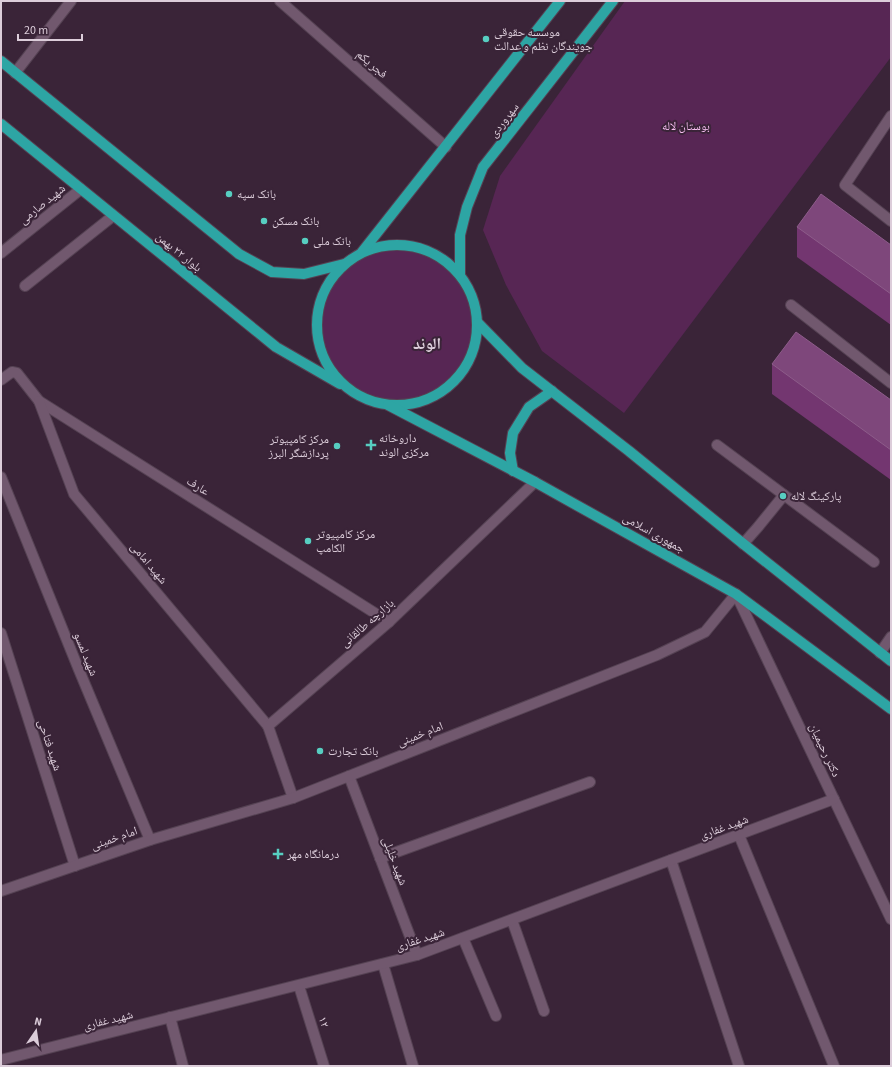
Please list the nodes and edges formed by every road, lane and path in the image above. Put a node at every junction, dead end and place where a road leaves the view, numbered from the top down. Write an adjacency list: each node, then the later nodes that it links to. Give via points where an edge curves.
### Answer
1 (71, 1): 6 (street)
2 (280, 1): 9 (street, فجر یکم)
3 (560, 1): 9 (main road)
4 (613, 1): 16 (main road, سهروردی, via 483,167 467,207 460,235)
5 (1, 61): 6 (main road)
6 (15, 73): 15 (main road, via 239,254 272,272 304,274)
7 (891, 116): 12 (street, via 845,186)
8 (1, 124): 10 (main road, بلوار ۲۲ بهمن)
9 (446, 146): 13 (main road)
10 (80, 189): 11 (main road, بلوار ۲۲ بهمن); 14 (street, شهید صارمی)
11 (113, 216): 17 (street); 22 (main road, بلوار ۲۲ بهمن, via 276,347)
12 (891, 221)
13 (362, 252): 15 (main road); 16 (main road, via 392,245 420,248 443,259)
14 (1, 253)
15 (344, 264): 22 (main road, via 328,282 319,304 316,330 320,351 328,367)
16 (460, 275): 19 (main road, via 472,296)
17 (24, 286)
18 (791, 305): 21 (street)
19 (478, 323): 23 (main road, via 522,368); 25 (main road, via 474,351 462,374 440,393 418,403)
20 (1, 380): 24 (street, عارف, via 12,372 17,373)
21 (891, 383)
22 (348, 389): 25 (main road, بلوار ۲۲ بهمن, via 371,402)
23 (552, 391): 27 (main road, via 529,408 513,433 510,453); 31 (main road)
24 (39, 401): 34 (street, عارف); 40 (street, شهید امامی, via 74,494)
25 (388, 405): 27 (main road, جمهوری اسلامی)
26 (717, 445): 30 (street)
27 (513, 471): 29 (main road, جمهوری اسلامی)
28 (1, 477): 46 (street, شهید لمسو, via 78,670)
29 (535, 482): 33 (main road, جمهوری اسلامی); 34 (street, بازارچه طالقانی)
30 (784, 495): 31 (street); 32 (street)
31 (743, 544): 37 (main road)
32 (874, 562)
33 (736, 594): 39 (main road, جمهوری اسلامی); 41 (street, امام خمینی, via 705,632 657,655); 44 (street, دکتر رحیمیان)
34 (388, 622): 40 (street, بازارچه طالقانی)
35 (1, 633): 49 (street, شهید فتاحی)
36 (891, 637): 37 (street)
37 (880, 653): 38 (main road)
38 (891, 661)
39 (891, 709)
40 (268, 726): 43 (street)
41 (349, 776): 43 (street, امام خمینی); 47 (street, شهید خلیلی)
42 (590, 782): 47 (street)
43 (294, 798): 46 (street, امام خمینی)
44 (834, 799): 45 (street, شهید غفاری); 51 (street, دکتر رحیمیان)
45 (739, 835): 48 (street, شهید غفاری); 65 (street)
46 (150, 840): 49 (street, امام خمینی)
47 (380, 858): 54 (street, شهید خلیلی)
48 (671, 860): 52 (street, شهید غفاری); 64 (street)
49 (75, 866): 50 (street, امام خمینی)
50 (1, 891)
51 (891, 919)
52 (512, 920): 53 (street, شهید غفاری); 57 (street)
53 (463, 938): 54 (street, شهید غفاری); 58 (street)
54 (417, 955): 55 (street, شهید غفاری)
55 (383, 964): 56 (street, شهید غفاری); 63 (street)
56 (298, 986): 59 (street, شهید غفاری); 62 (street, ۱۲)
57 (544, 1011)
58 (496, 1016)
59 (170, 1018): 60 (street, شهید غفاری); 61 (street)
60 (5, 1062)
61 (183, 1066)
62 (324, 1066)
63 (413, 1066)
64 (739, 1066)
65 (834, 1066)

